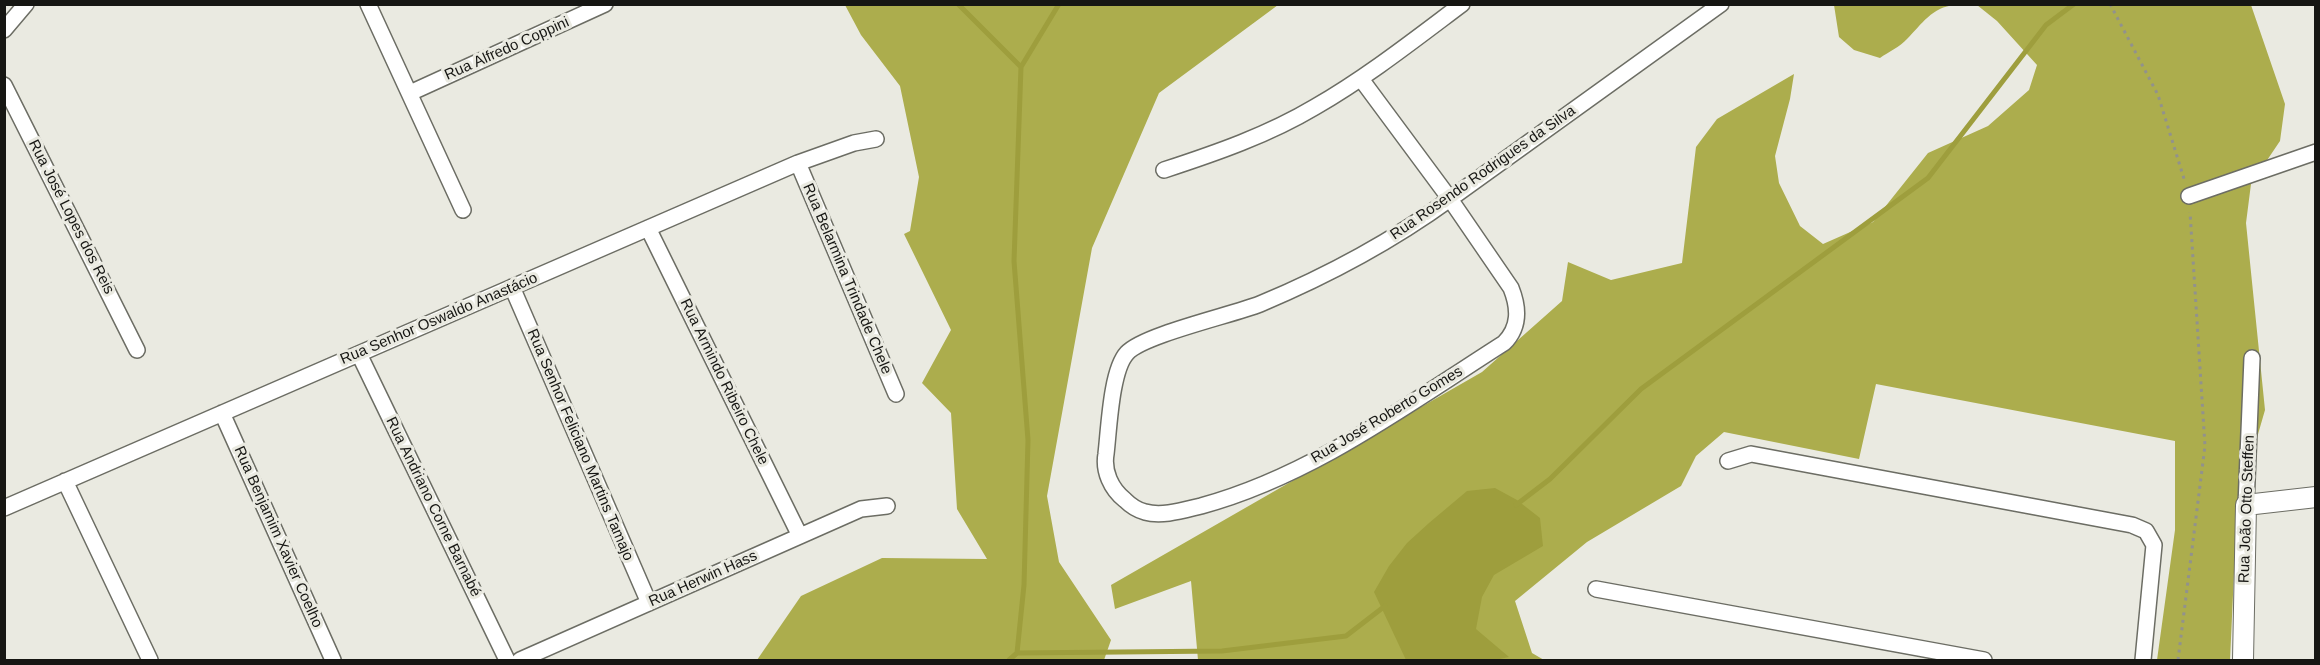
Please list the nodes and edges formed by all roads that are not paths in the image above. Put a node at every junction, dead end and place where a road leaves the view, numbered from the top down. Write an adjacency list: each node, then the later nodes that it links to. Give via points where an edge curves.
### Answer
1 (26, 4): 6 (street)
2 (368, 4): 9 (street)
3 (605, 4): 9 (street, Rua Alfredo Coppini)
4 (1461, 4): 7 (street)
5 (1721, 4): 15 (street, Rua Rosendo Rodrigues da Silva)
6 (4, 30)
7 (1361, 79): 13 (street, via 1266,133); 15 (street)
8 (4, 85): 19 (street, Rua José Lopes dos Reis)
9 (410, 93): 16 (street)
10 (876, 139): 12 (street, Rua Senhor Oswaldo Anastácio)
11 (2316, 152): 14 (street)
12 (798, 163): 17 (street, Rua Senhor Oswaldo Anastácio); 22 (street, Rua Belarmina Trindade Chele)
13 (1164, 170)
14 (2189, 196)
15 (1450, 199): 30 (street, Rua Rosendo Rodrigues da Silva, via 1383,243 1325,273 1259,304 1152,339 1129,351 1119,370 1105,459 1116,491); 30 (street, Rua José Roberto Gomes, via 1511,288 1517,321 1504,343 1330,452 1289,473 1188,509 1153,513)
16 (464, 210)
17 (648, 228): 18 (street, Rua Senhor Oswaldo Anastácio); 31 (street, Rua Armindo Ribeiro Chele)
18 (512, 287): 20 (street, Rua Senhor Oswaldo Anastácio); 33 (street, Rua Senhor Feliciano Martins Tamajo)
19 (137, 350)
20 (359, 354): 23 (street, Rua Senhor Oswaldo Anastácio); 37 (street, Rua Andriano Corne Barnabé)
21 (2252, 358): 27 (street, Rua João Otto Steffen)
22 (896, 394)
23 (222, 413): 25 (street, Rua Senhor Oswaldo Anastácio); 36 (street, Rua Benjamim Xavier Coelho)
24 (1728, 461): 40 (street, via 1751,454 2132,525 2146,531 2154,544)
25 (65, 481): 29 (street, Rua Senhor Oswaldo Anastácio); 35 (street)
26 (2316, 497): 27 (street)
27 (2246, 505): 41 (street, Rua João Otto Steffen)
28 (887, 506): 31 (street, Rua Herwin Hass, via 861,509)
29 (4, 508)
30 (1138, 509)
31 (800, 536): 33 (street, Rua Herwin Hass)
32 (1596, 589): 39 (street)
33 (649, 603): 34 (street, Rua Herwin Hass)
34 (553, 654): 38 (street, Rua Herwin Hass)
35 (146, 659)
36 (333, 660)
37 (507, 660)
38 (520, 660)
39 (1983, 660)
40 (2142, 660)
41 (2242, 660)

